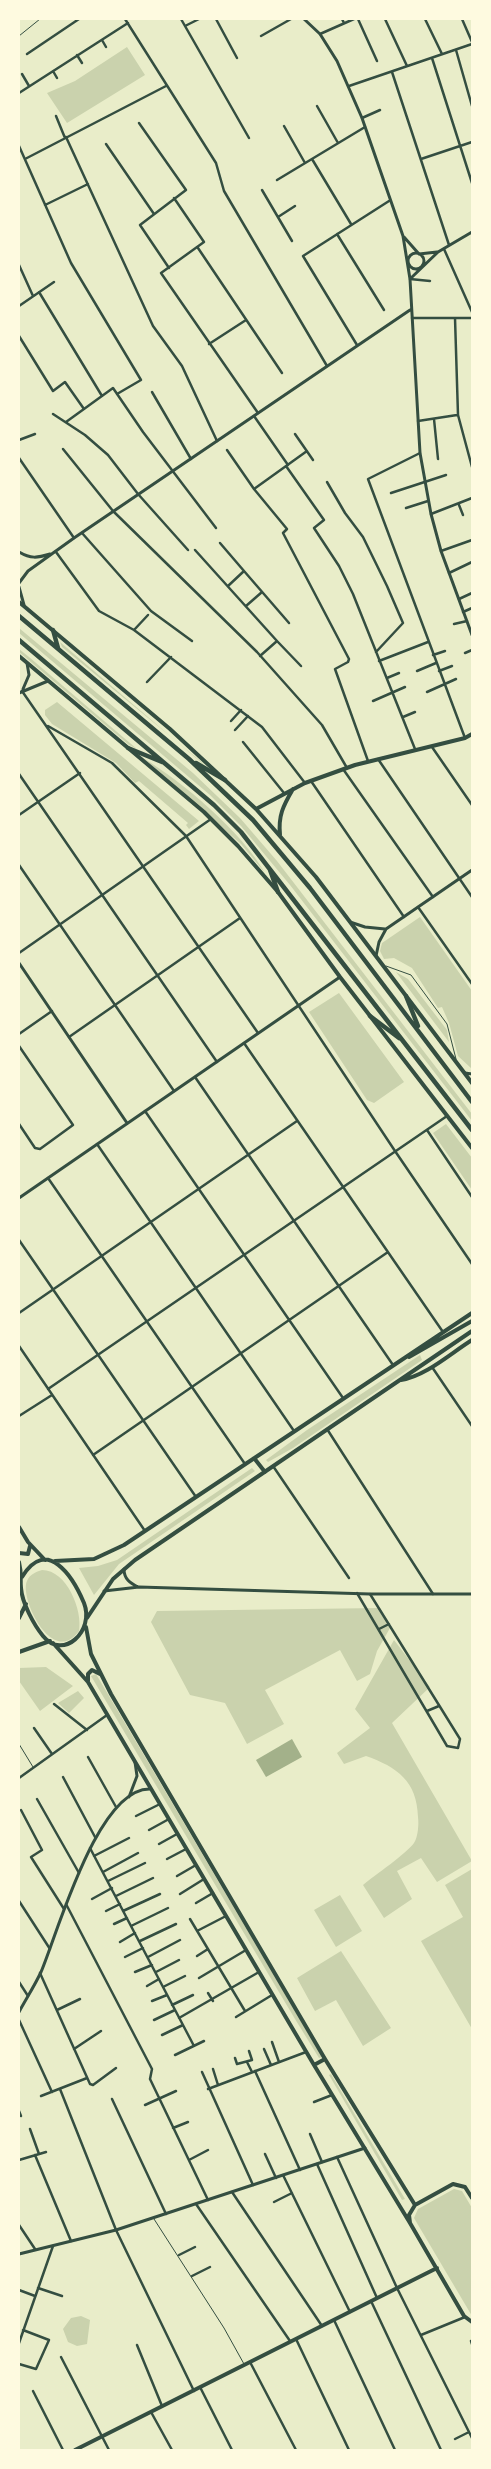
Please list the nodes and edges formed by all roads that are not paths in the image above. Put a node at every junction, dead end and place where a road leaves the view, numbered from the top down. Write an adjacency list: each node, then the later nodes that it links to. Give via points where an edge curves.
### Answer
1 (40, 19): 19 (lane)
2 (78, 19): 25 (street)
3 (126, 19): 15 (street)
4 (180, 19): 17 (street)
5 (199, 19): 17 (street)
6 (216, 19): 28 (street)
7 (291, 19): 20 (street)
8 (304, 19): 18 (street)
9 (342, 19): 16 (street)
10 (354, 19): 16 (street)
11 (358, 19): 30 (street)
12 (385, 19): 32 (street)
13 (425, 19): 26 (street)
14 (462, 19): 22 (street)
15 (128, 23): 21 (street); 38 (street)
16 (344, 23): 18 (street)
17 (185, 26): 50 (street)
18 (320, 34): 39 (street, via 338,61)
19 (19, 36)
20 (261, 36)
21 (102, 40): 23 (street); 27 (street)
22 (472, 43): 24 (street)
23 (106, 48)
24 (456, 49): 26 (street); 42 (street)
25 (27, 54)
26 (442, 54): 29 (street)
27 (77, 55): 31 (street); 33 (street)
28 (237, 58)
29 (432, 58): 32 (street); 55 (street)
30 (377, 61)
31 (82, 63)
32 (407, 66): 34 (street)
33 (53, 71): 36 (street); 37 (street)
34 (392, 72): 39 (street); 58 (street)
35 (22, 74): 37 (street)
36 (57, 78)
37 (30, 86): 40 (street)
38 (166, 86): 49 (street); 100 (street, via 216,163 224,192)
39 (349, 86): 45 (street)
40 (19, 93)
41 (317, 106): 52 (street)
42 (472, 106)
43 (380, 110): 45 (street)
44 (56, 116): 49 (street)
45 (362, 118): 48 (street)
46 (139, 123): 64 (street, via 186,190)
47 (284, 126): 59 (street)
48 (365, 127): 52 (street); 65 (street)
49 (66, 138): 56 (street); 62 (street)
50 (249, 138)
51 (472, 142): 55 (street)
52 (338, 143): 57 (street)
53 (106, 144): 68 (street)
54 (19, 146): 56 (street)
55 (460, 146): 58 (street); 61 (street)
56 (24, 158): 66 (street)
57 (312, 159): 59 (street); 70 (street)
58 (421, 159): 75 (street)
59 (305, 163): 60 (street)
60 (277, 180)
61 (472, 183)
62 (88, 184): 66 (street); 116 (street, via 153,326 182,366)
63 (262, 190): 69 (street)
64 (174, 198): 68 (street); 76 (street, via 204,242)
65 (389, 201): 70 (street); 73 (street)
66 (45, 205): 103 (street, via 71,263 141,380)
67 (295, 206): 69 (street)
68 (154, 214): 83 (street, via 140,225)
69 (278, 217): 74 (street)
70 (351, 225): 72 (street)
71 (472, 232): 75 (street)
72 (337, 234): 90 (street); 99 (street, via 303,256)
73 (403, 236): 79 (street); 80 (street)
74 (292, 242)
75 (449, 245): 77 (street)
76 (197, 247): 83 (street); 96 (street)
77 (444, 248): 78 (street); 92 (street)
78 (438, 252): 79 (street); 82 (street)
79 (419, 254): 80 (street, via 412,254); 82 (street, via 423,258)
80 (408, 262): 82 (street, via 415,268); 84 (street)
81 (19, 265): 88 (street)
82 (422, 265): 84 (street)
83 (169, 268): 98 (street, via 161,274)
84 (410, 279): 85 (street); 91 (street)
85 (430, 281)
86 (54, 282): 87 (street)
87 (39, 292): 88 (street); 104 (street)
88 (33, 296): 89 (street)
89 (19, 306)
90 (384, 310)
91 (410, 310): 93 (street); 99 (street)
92 (472, 312)
93 (411, 318): 94 (street); 111 (street)
94 (456, 318): 95 (street); 108 (street)
95 (472, 318)
96 (246, 320): 98 (street); 101 (street)
97 (19, 336): 105 (street, via 53,391 66,382)
98 (209, 344): 106 (street)
99 (357, 345): 100 (street)
100 (327, 366): 106 (street)
101 (282, 372)
102 (152, 392): 122 (street)
103 (117, 394): 104 (street, via 114,388); 127 (street)
104 (102, 396): 105 (street)
105 (84, 410): 112 (street)
106 (258, 413): 109 (street)
107 (53, 414): 112 (street)
108 (458, 415): 110 (street); 126 (street)
109 (254, 416): 116 (street); 125 (street)
110 (434, 418): 111 (street); 123 (street)
111 (417, 421): 120 (street)
112 (66, 422): 133 (street, via 108,455)
113 (35, 434): 115 (street)
114 (295, 434): 119 (street)
115 (19, 440)
116 (217, 441): 122 (street)
117 (63, 449): 138 (street)
118 (227, 450): 131 (street)
119 (307, 451): 124 (street); 125 (street)
120 (420, 453): 130 (street); 176 (street, via 368,478)
121 (19, 458): 143 (street)
122 (191, 458): 127 (street)
123 (438, 459)
124 (313, 460)
125 (287, 466): 131 (street); 180 (street, via 324,520 314,528 339,566)
126 (472, 467)
127 (172, 472): 133 (street); 141 (street)
128 (446, 475): 130 (street)
129 (327, 482): 180 (street, via 344,513 363,537 388,586 402,623)
130 (426, 482): 132 (street); 135 (street)
131 (254, 489): 219 (street, via 287,529 282,533 349,659 335,669)
132 (391, 493)
133 (138, 494): 138 (street); 146 (street)
134 (472, 498): 136 (street)
135 (429, 501): 137 (street); 139 (street)
136 (459, 504): 139 (street); 140 (street)
137 (406, 508)
138 (113, 511): 142 (street); 184 (street)
139 (431, 514): 148 (street)
140 (463, 515)
141 (216, 528)
142 (82, 533): 143 (street); 174 (street, via 152,610)
143 (74, 538): 150 (street)
144 (472, 540): 148 (street)
145 (220, 543): 152 (street)
146 (188, 550)
147 (195, 550): 155 (street)
148 (441, 551): 153 (street)
149 (19, 552): 150 (street, via 28,558 37,558)
150 (56, 552): 154 (street, via 28,571); 171 (street, via 92,604)
151 (472, 562): 153 (street)
152 (244, 571): 155 (street); 157 (street)
153 (448, 573): 159 (street)
154 (19, 583)
155 (228, 586): 161 (street)
156 (19, 587): 163 (street, via 22,602)
157 (262, 592): 161 (street); 168 (street)
158 (472, 593): 159 (street)
159 (459, 599): 164 (street)
160 (19, 602): 163 (main road)
161 (246, 606): 175 (street)
162 (472, 608): 164 (street)
163 (29, 611): 170 (main road)
164 (463, 612): 167 (street)
165 (148, 615): 171 (street)
166 (19, 616): 177 (highway)
167 (466, 621): 169 (street); 172 (street)
168 (289, 623)
169 (454, 624)
170 (53, 630): 177 (highway); 224 (main road)
171 (134, 630): 185 (street)
172 (472, 635)
173 (19, 640): 220 (highway)
174 (192, 641)
175 (277, 641): 184 (street); 189 (street)
176 (428, 642): 182 (street); 186 (street)
177 (59, 650): 218 (highway)
178 (472, 650): 181 (street)
179 (445, 651): 182 (street)
180 (376, 652): 186 (street)
181 (465, 653)
182 (433, 655): 187 (street)
183 (19, 656): 188 (main road)
184 (260, 656): 221 (street, via 322,725)
185 (171, 657): 197 (street); 204 (street)
186 (380, 661): 194 (street)
187 (436, 663): 191 (street); 192 (street)
188 (28, 664): 196 (main road); 200 (street, via 29,675)
189 (301, 666)
190 (452, 666): 192 (street)
191 (417, 671)
192 (439, 671): 198 (street)
193 (399, 673): 194 (street)
194 (387, 678): 202 (street)
195 (456, 679): 198 (street)
196 (48, 681): 200 (street); 215 (main road)
197 (147, 682)
198 (444, 684): 201 (street); 212 (street)
199 (406, 688): 202 (street)
200 (20, 692): 209 (street)
201 (427, 692)
202 (393, 693): 203 (street); 207 (street)
203 (372, 701)
204 (241, 710): 206 (street); 208 (street)
205 (415, 712): 207 (street)
206 (248, 716): 210 (street); 226 (street, via 262,727)
207 (402, 717): 216 (street)
208 (231, 721)
209 (48, 726): 222 (street); 234 (street, via 112,763)
210 (236, 730)
211 (472, 734): 212 (main road)
212 (465, 738): 214 (main road)
213 (243, 742): 228 (street)
214 (432, 747): 216 (main road); 230 (street)
215 (128, 748): 220 (highway); 233 (main road)
216 (415, 750): 217 (main road)
217 (378, 758): 219 (main road); 240 (street)
218 (189, 759): 224 (highway); 264 (highway, via 272,841)
219 (368, 761): 221 (main road)
220 (166, 764): 238 (highway, via 214,805)
221 (345, 769): 225 (main road); 243 (street)
222 (80, 773): 229 (street); 237 (street)
223 (19, 774): 229 (street)
224 (225, 780): 231 (main road)
225 (311, 780): 226 (main road); 246 (street)
226 (305, 782): 227 (main road)
227 (293, 789): 228 (main road); 235 (main road, via 281,810)
228 (284, 794): 231 (main road)
229 (38, 802): 232 (street); 242 (street)
230 (472, 805)
231 (256, 809): 235 (main road)
232 (19, 815)
233 (211, 819): 234 (street); 241 (main road)
234 (186, 836): 237 (street); 247 (street)
235 (280, 836): 248 (main road)
236 (19, 865): 249 (street)
237 (143, 866): 242 (street); 251 (street)
238 (269, 867): 241 (highway); 268 (highway)
239 (472, 870): 240 (street)
240 (460, 878): 243 (street); 244 (street)
241 (278, 892): 257 (main road)
242 (102, 894): 249 (street); 256 (street)
243 (433, 897): 245 (street)
244 (472, 897)
245 (418, 907): 246 (street); 258 (street)
246 (404, 917): 250 (street)
247 (240, 918): 251 (street); 260 (street)
248 (350, 922): 250 (street); 253 (main road)
249 (60, 924): 252 (street); 261 (street)
250 (386, 929): 253 (street)
251 (198, 947): 256 (street); 265 (street)
252 (19, 952)
253 (376, 956): 255 (main road)
254 (19, 963): 262 (street)
255 (383, 965): 259 (main road); 272 (lane, via 411,975 447,1024)
256 (158, 976): 261 (street); 271 (street)
257 (340, 977): 260 (street); 263 (main road)
258 (472, 984)
259 (406, 996): 264 (highway); 272 (main road)
260 (299, 1005): 265 (street); 288 (street)
261 (115, 1006): 267 (street); 277 (street)
262 (52, 1012): 266 (street); 267 (street)
263 (370, 1016): 268 (highway); 280 (main road)
264 (420, 1032): 278 (highway)
265 (258, 1033): 269 (street)
266 (19, 1034)
267 (69, 1037): 282 (street)
268 (404, 1041): 285 (highway)
269 (244, 1043): 271 (street); 281 (street)
270 (19, 1046): 283 (street, via 73,1125 37,1149)
271 (217, 1062): 275 (street)
272 (457, 1062): 273 (main road)
273 (465, 1073): 274 (street); 276 (main road)
274 (472, 1074)
275 (195, 1077): 277 (street); 289 (street)
276 (472, 1083)
277 (174, 1091): 279 (street)
278 (472, 1102)
279 (146, 1111): 282 (street); 292 (street)
280 (447, 1116): 284 (street); 287 (main road)
281 (297, 1121): 289 (street); 291 (street)
282 (128, 1123): 286 (street)
283 (19, 1124)
284 (427, 1130): 288 (street); 293 (street)
285 (472, 1130)
286 (98, 1144): 290 (street); 296 (street)
287 (472, 1148)
288 (395, 1151): 291 (street); 301 (street)
289 (248, 1154): 292 (street); 295 (street)
290 (48, 1178): 294 (street); 300 (street)
291 (343, 1187): 295 (street); 298 (street)
292 (198, 1188): 296 (street); 299 (street)
293 (472, 1197)
294 (19, 1198)
295 (294, 1220): 299 (street); 302 (street)
296 (150, 1222): 300 (street); 303 (street)
297 (19, 1240): 304 (street)
298 (388, 1252): 302 (street); 311 (street)
299 (244, 1254): 303 (street); 307 (street)
300 (101, 1256): 304 (street); 309 (street)
301 (472, 1264)
302 (339, 1286): 307 (street); 316 (street)
303 (196, 1288): 309 (street); 314 (street)
304 (53, 1289): 305 (street); 315 (street)
305 (19, 1313)
306 (472, 1313): 311 (main road)
307 (289, 1320): 314 (street); 322 (street)
308 (472, 1321): 316 (main road)
309 (147, 1322): 315 (street); 319 (street)
310 (472, 1331): 318 (main road)
311 (443, 1332): 316 (main road)
312 (472, 1340): 317 (main road)
313 (19, 1346): 320 (street)
314 (240, 1354): 319 (street); 327 (street)
315 (98, 1355): 320 (street); 324 (street)
316 (393, 1365): 322 (main road)
317 (431, 1366): 318 (main road, via 407,1379); 325 (street)
318 (398, 1380): 326 (main road)
319 (191, 1388): 324 (street); 330 (street)
320 (48, 1389): 321 (street)
321 (52, 1395): 323 (street); 328 (street)
322 (343, 1399): 327 (main road)
323 (19, 1416)
324 (143, 1421): 328 (street); 333 (street)
325 (472, 1426)
326 (327, 1429): 331 (main road); 350 (street)
327 (294, 1432): 329 (main road)
328 (93, 1455): 335 (street)
329 (254, 1458): 330 (main road); 332 (main road)
330 (245, 1464): 333 (main road)
331 (272, 1466): 332 (main road); 343 (street)
332 (265, 1472): 341 (main road)
333 (196, 1497): 335 (main road)
334 (19, 1527): 336 (main road)
335 (145, 1530): 339 (main road, via 94,1559)
336 (30, 1544): 337 (main road, via 28,1554); 338 (main road)
337 (19, 1553)
338 (45, 1560): 339 (main road); 342 (main road, via 27,1569)
339 (55, 1561): 354 (main road, via 70,1575)
340 (19, 1562): 342 (main road)
341 (124, 1569): 344 (street, via 124,1575); 345 (main road)
342 (22, 1577): 351 (main road)
343 (349, 1578)
344 (139, 1587): 345 (street); 347 (street)
345 (104, 1591): 354 (main road)
346 (19, 1592): 351 (street)
347 (357, 1593): 348 (street); 357 (street)
348 (370, 1594): 350 (street); 355 (street)
349 (472, 1594): 350 (street)
350 (434, 1595)
351 (23, 1597): 352 (main road)
352 (26, 1604): 353 (main road); 358 (main road, via 38,1628)
353 (19, 1618)
354 (87, 1618): 356 (main road)
355 (389, 1624): 357 (street); 363 (street)
356 (86, 1627): 358 (main road, via 73,1642); 360 (main road, via 91,1654)
357 (379, 1630): 364 (street)
358 (51, 1642): 359 (main road); 361 (main road)
359 (19, 1652)
360 (102, 1676): 361 (main road, via 92,1670 88,1674); 476 (main road)
361 (88, 1682): 365 (main road)
362 (54, 1704): 367 (street)
363 (440, 1706): 364 (street); 364 (street, via 460,1739 458,1748 447,1746)
364 (427, 1711)
365 (107, 1715): 367 (street); 371 (main road)
366 (34, 1728): 369 (street)
367 (87, 1730): 369 (street)
368 (19, 1744): 372 (lane)
369 (52, 1754): 372 (street)
370 (88, 1757): 379 (street)
371 (135, 1762): 375 (main road); 376 (street, via 137,1776)
372 (33, 1768): 374 (street)
373 (63, 1777): 385 (street)
374 (19, 1778)
375 (151, 1789): 376 (street, via 140,1790); 378 (main road)
376 (129, 1797): 379 (street)
377 (37, 1798): 396 (street)
378 (160, 1804): 381 (street); 382 (main road)
379 (116, 1808): 385 (street)
380 (21, 1810): 412 (street, via 42,1850 32,1857)
381 (136, 1816)
382 (169, 1819): 383 (street); 384 (main road)
383 (149, 1830)
384 (177, 1834): 387 (street); 389 (main road)
385 (95, 1837): 388 (street)
386 (129, 1838): 391 (street)
387 (159, 1844)
388 (90, 1848): 391 (street); 396 (street)
389 (186, 1849): 392 (street); 394 (main road)
390 (138, 1853): 395 (street)
391 (94, 1856): 395 (street)
392 (167, 1860)
393 (145, 1863): 400 (street)
394 (196, 1865): 397 (street); 399 (main road)
395 (103, 1872): 400 (street)
396 (79, 1873): 409 (street)
397 (177, 1876)
398 (153, 1878): 405 (street)
399 (204, 1879): 402 (main road); 404 (street)
400 (108, 1881): 401 (street)
401 (112, 1888): 405 (street); 406 (street)
402 (212, 1893): 408 (street); 415 (main road)
403 (160, 1894): 414 (street)
404 (180, 1894)
405 (116, 1896): 410 (street)
406 (92, 1899)
407 (19, 1901): 427 (street)
408 (196, 1903)
409 (66, 1904): 412 (street); 493 (street, via 152,2069 150,2079)
410 (120, 1904): 413 (street); 414 (street)
411 (168, 1908): 420 (street)
412 (64, 1909): 427 (street)
413 (106, 1911)
414 (124, 1911): 416 (street)
415 (226, 1916): 421 (street); 429 (main road)
416 (127, 1918): 418 (street); 420 (street)
417 (190, 1919): 421 (street)
418 (114, 1924)
419 (176, 1924): 424 (street)
420 (131, 1926): 422 (street)
421 (197, 1931): 428 (street)
422 (135, 1934): 424 (street); 425 (street)
423 (180, 1940): 432 (street)
424 (140, 1941): 426 (street)
425 (120, 1942)
426 (143, 1948): 431 (street); 432 (street)
427 (50, 1949): 439 (street)
428 (208, 1950): 430 (street); 435 (street)
429 (246, 1950): 435 (street); 438 (main road)
430 (197, 1956)
431 (125, 1957)
432 (148, 1957): 434 (street)
433 (179, 1960): 437 (street)
434 (152, 1965): 436 (street); 437 (street)
435 (218, 1966): 441 (street); 446 (street)
436 (135, 1972)
437 (156, 1972): 442 (street)
438 (259, 1972): 446 (street); 450 (main road)
439 (40, 1973): 451 (street); 456 (street)
440 (185, 1976): 445 (street)
441 (199, 1978)
442 (159, 1979): 444 (street); 445 (street)
443 (19, 1982): 451 (street)
444 (147, 1986)
445 (163, 1987): 449 (street)
446 (232, 1989): 453 (street); 458 (street)
447 (208, 1993): 453 (street)
448 (193, 1994): 455 (street)
449 (167, 1995): 454 (street); 455 (street)
450 (272, 1995): 458 (street); 473 (main road)
451 (28, 1996): 459 (street)
452 (80, 1999): 456 (street)
453 (213, 2001): 461 (street)
454 (152, 2002)
455 (172, 2005): 457 (street)
456 (57, 2010): 470 (street)
457 (175, 2010): 461 (street); 463 (street)
458 (245, 2011): 460 (street)
459 (19, 2012)
460 (236, 2017)
461 (179, 2018): 464 (street)
462 (19, 2020): 490 (street)
463 (154, 2020)
464 (183, 2025): 466 (street); 469 (street)
465 (101, 2031): 470 (street)
466 (162, 2035)
467 (204, 2041): 469 (street)
468 (272, 2042): 478 (street)
469 (194, 2046): 474 (street)
470 (74, 2049): 485 (street)
471 (264, 2049): 479 (street)
472 (248, 2051): 477 (street, via 252,2060)
473 (306, 2052): 478 (street); 480 (main road)
474 (175, 2055)
475 (235, 2058): 477 (street, via 237,2064)
476 (325, 2059): 480 (main road); 523 (main road)
477 (247, 2062): 484 (street)
478 (279, 2062): 479 (street)
479 (271, 2065): 484 (street)
480 (314, 2065): 491 (main road)
481 (116, 2068): 485 (street, via 91,2085)
482 (213, 2069): 486 (street)
483 (202, 2072): 488 (street)
484 (253, 2072): 486 (street); 513 (street)
485 (87, 2078): 487 (street)
486 (218, 2085): 488 (street)
487 (60, 2089): 490 (street); 528 (street)
488 (208, 2089): 516 (street)
489 (176, 2091): 493 (street)
490 (52, 2092): 492 (street)
491 (332, 2094): 495 (street); 503 (main road)
492 (41, 2096)
493 (159, 2098): 496 (street); 500 (street)
494 (112, 2099): 524 (street)
495 (314, 2102)
496 (145, 2105)
497 (19, 2111): 498 (street)
498 (21, 2116)
499 (188, 2122): 500 (street)
500 (174, 2128): 511 (street)
501 (30, 2129): 506 (street)
502 (310, 2134): 512 (street)
503 (366, 2148): 509 (street); 526 (main road)
504 (208, 2150): 511 (street)
505 (46, 2152): 506 (street)
506 (39, 2154): 508 (street)
507 (265, 2154): 515 (street)
508 (35, 2155): 510 (street); 529 (street)
509 (337, 2157): 512 (street); 539 (street)
510 (19, 2160)
511 (189, 2160): 520 (street)
512 (320, 2163): 513 (street); 543 (street)
513 (300, 2170): 514 (street)
514 (283, 2175): 515 (street); 518 (street)
515 (276, 2178): 516 (street)
516 (253, 2185): 517 (street)
517 (232, 2192): 520 (street); 549 (street)
518 (292, 2193): 521 (street); 545 (street)
519 (472, 2198): 523 (main road, via 465,2187 453,2184)
520 (208, 2200): 522 (street)
521 (274, 2202)
522 (196, 2204): 524 (street); 553 (street)
523 (415, 2205): 526 (main road, via 409,2215)
524 (166, 2214): 525 (street)
525 (154, 2218): 528 (street); 534 (lane)
526 (410, 2223): 536 (main road)
527 (19, 2225): 532 (street)
528 (116, 2230): 529 (street); 561 (street)
529 (70, 2240): 530 (street)
530 (54, 2245): 532 (street); 538 (street)
531 (195, 2247): 534 (street)
532 (35, 2249): 533 (street)
533 (19, 2254)
534 (179, 2255): 537 (lane)
535 (210, 2267): 537 (street)
536 (437, 2268): 539 (main road); 546 (main road)
537 (192, 2276): 559 (lane)
538 (38, 2288): 541 (street); 542 (street)
539 (397, 2288): 543 (main road); 551 (street)
540 (19, 2290): 541 (street)
541 (35, 2296): 550 (street)
542 (62, 2296)
543 (377, 2298): 544 (main road)
544 (371, 2301): 545 (main road); 577 (street)
545 (350, 2312): 547 (main road)
546 (465, 2317): 548 (main road); 551 (street)
547 (334, 2320): 549 (main road); 576 (street)
548 (472, 2322)
549 (322, 2326): 552 (main road)
550 (23, 2330): 554 (street); 558 (street, via 49,2340 36,2369)
551 (421, 2335): 565 (street)
552 (296, 2339): 553 (main road); 575 (street)
553 (290, 2342): 557 (main road)
554 (19, 2343)
555 (137, 2345): 563 (street)
556 (61, 2357): 566 (street)
557 (250, 2362): 559 (main road); 574 (street)
558 (19, 2364)
559 (244, 2365): 560 (main road)
560 (200, 2387): 561 (main road); 573 (street)
561 (194, 2390): 563 (main road)
562 (32, 2391): 569 (street)
563 (162, 2407): 564 (main road)
564 (151, 2412): 566 (main road); 572 (street)
565 (469, 2432): 567 (street); 568 (street)
566 (101, 2437): 570 (main road); 571 (street)
567 (472, 2438)
568 (455, 2439)
569 (63, 2450)
570 (75, 2450)
571 (109, 2450)
572 (172, 2450)
573 (232, 2450)
574 (296, 2450)
575 (349, 2450)
576 (395, 2450)
577 (441, 2450)

